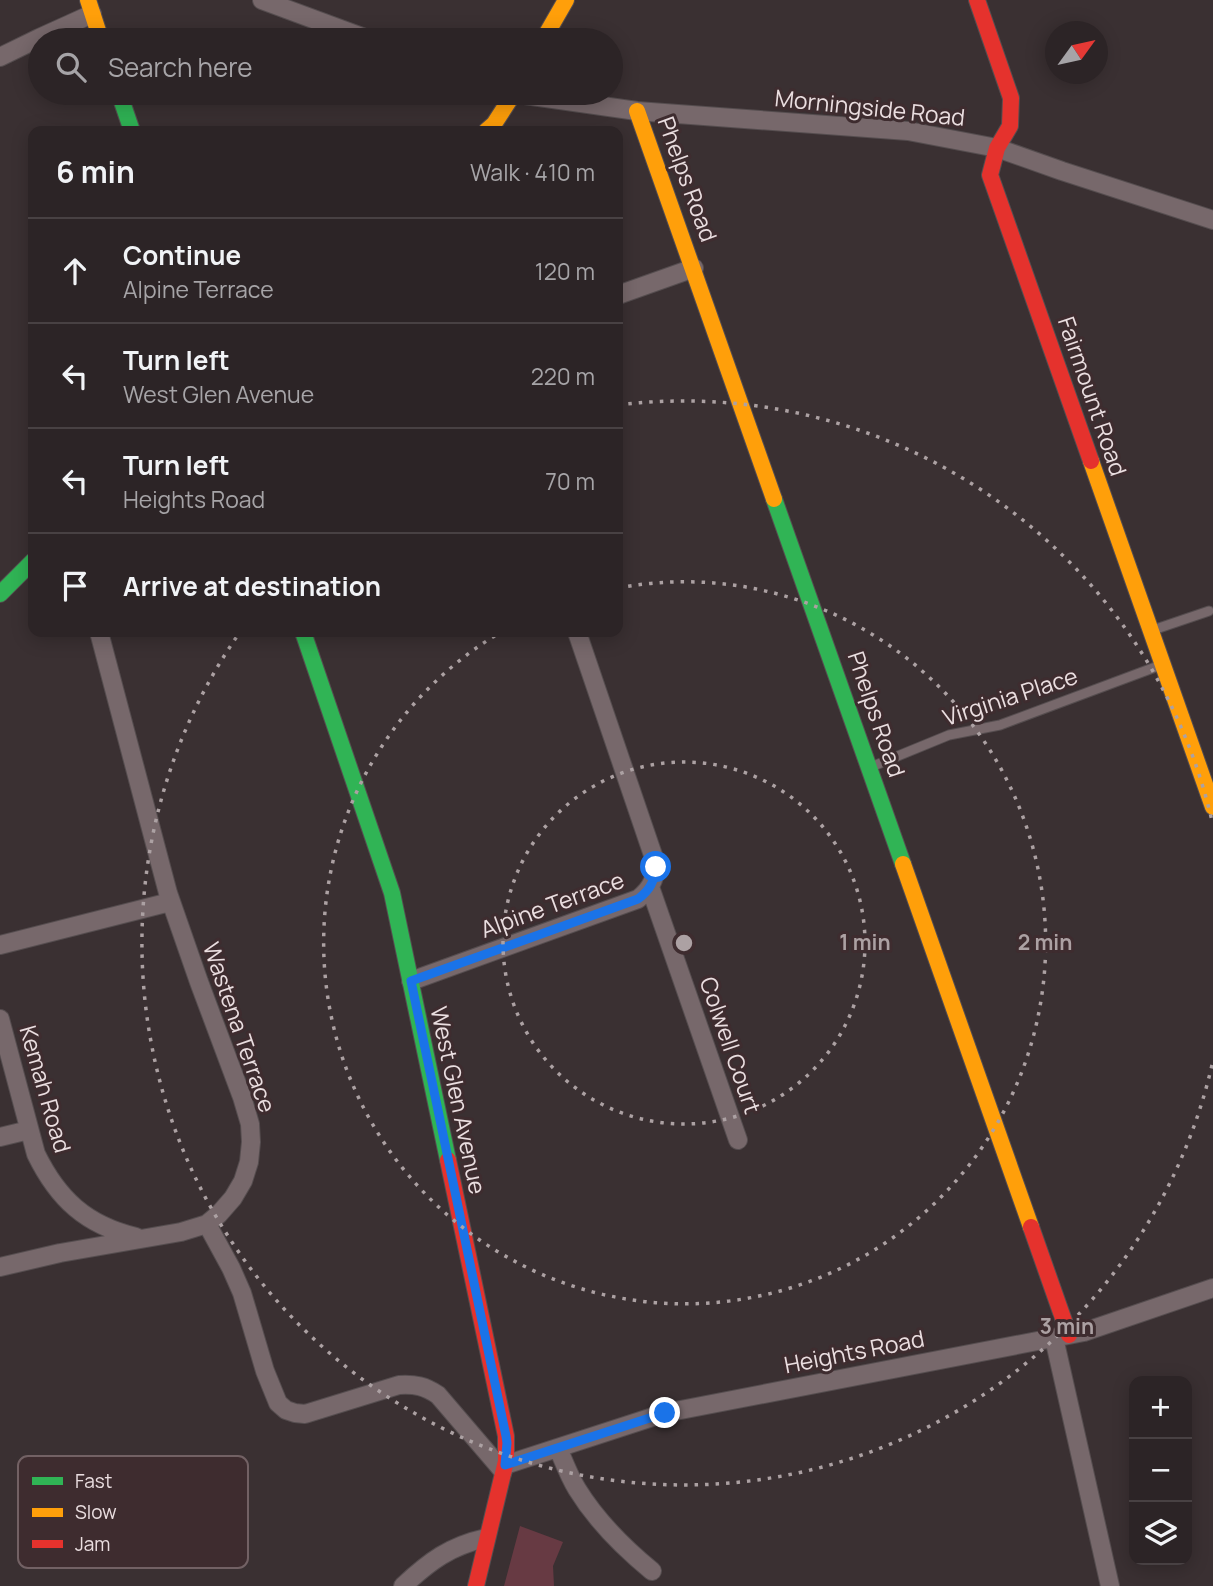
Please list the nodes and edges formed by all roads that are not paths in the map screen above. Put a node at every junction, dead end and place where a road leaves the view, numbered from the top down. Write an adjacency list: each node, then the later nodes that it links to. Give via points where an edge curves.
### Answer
1 (262, 0): 7 (street)
2 (566, 0): 8 (street)
3 (977, 0): 17 (street, Fairmount Road, via 1011,98 1010,126)
4 (90, 7): 5 (street); 6 (street)
5 (55, 28)
6 (97, 28)
7 (338, 28)
8 (550, 28)
9 (28, 43): 10 (street)
10 (0, 57)
11 (123, 105): 15 (street)
12 (506, 105): 16 (street)
13 (596, 105): 14 (street, Morningside Road)
14 (637, 111): 17 (street, Morningside Road, via 908,131); 19 (street, Phelps Road)
15 (130, 126)
16 (492, 126)
17 (997, 148): 18 (street, Morningside Road); 24 (street, Fairmount Road, via 990,175)
18 (1213, 220)
19 (694, 268): 20 (street); 29 (street, Phelps Road)
20 (623, 293)
21 (28, 566): 22 (street)
22 (0, 594)
23 (1209, 611): 24 (lane)
24 (1151, 631): 28 (street, Fairmount Road)
25 (100, 637): 32 (street, Wastena Terrace)
26 (305, 637): 34 (street, West Glen Avenue, via 392,893)
27 (579, 637): 31 (street, Alpine Terrace, via 654,858 655,878)
28 (1163, 664): 29 (lane, Virginia Place, via 1000,724 949,734); 30 (street, Fairmount Road)
29 (869, 768): 43 (street, Phelps Road)
30 (1213, 807)
31 (650, 887): 34 (street, Alpine Terrace, via 638,899); 38 (street, Colwell Court)
32 (170, 902): 33 (street); 39 (street, Wastena Terrace, via 250,1124 249,1162 243,1181)
33 (0, 945)
34 (411, 981): 45 (street, West Glen Avenue, via 506,1436)
35 (0, 1020): 36 (street, Kemah Road)
36 (29, 1130): 37 (street); 40 (street, Kemah Road, via 46,1175 75,1208 113,1231)
37 (0, 1137)
38 (738, 1140)
39 (207, 1224): 40 (street, Wastena Terrace); 45 (street, via 242,1293 265,1371 278,1403 286,1410 305,1414 399,1385 426,1387)
40 (146, 1238): 41 (street, Wastena Terrace)
41 (0, 1267)
42 (1213, 1288): 43 (street, Heights Road)
43 (1061, 1336): 44 (street, Heights Road, via 665,1413); 50 (street, Phelps Road)
44 (558, 1448): 45 (street, Heights Road); 47 (street, via 592,1510)
45 (504, 1468): 46 (street, West Glen Avenue)
46 (486, 1538): 48 (street, via 450,1549); 49 (street, West Glen Avenue)
47 (652, 1571)
48 (403, 1586)
49 (476, 1586)
50 (1110, 1586)

